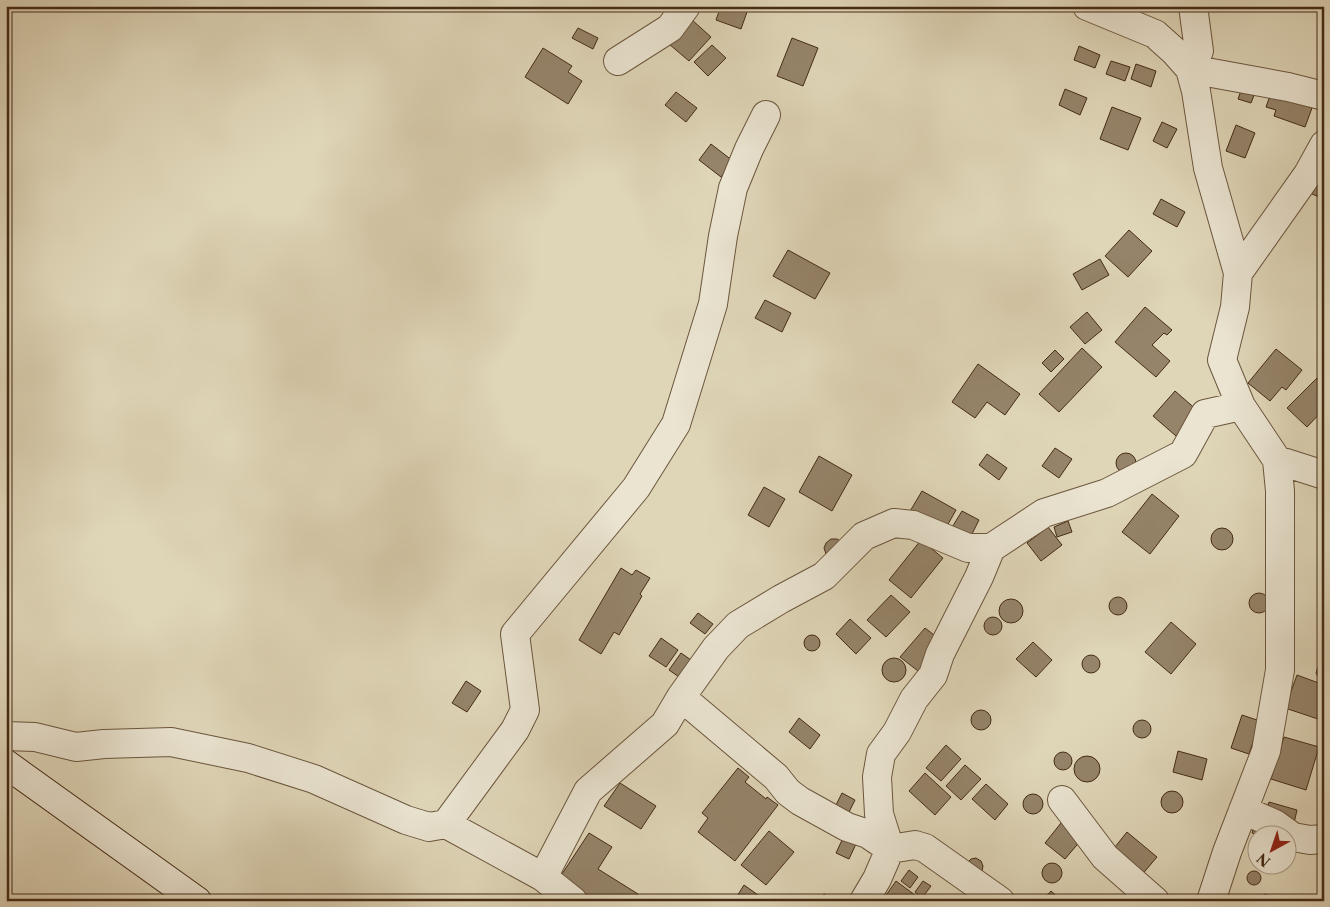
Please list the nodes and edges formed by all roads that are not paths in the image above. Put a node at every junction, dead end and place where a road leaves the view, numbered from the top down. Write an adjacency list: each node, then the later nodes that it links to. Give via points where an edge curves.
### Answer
1 (686, 6): 4 (street, via 670,28)
2 (1087, 6): 5 (street, via 1155,34)
3 (1193, 6): 5 (street, via 1199,51)
4 (618, 61)
5 (1190, 69): 6 (street); 9 (street, via 1208,168)
6 (1324, 96)
7 (766, 115): 20 (street, via 733,188 713,304 676,424 636,488 515,634 525,710 515,730)
8 (1324, 145): 9 (street, via 1308,174)
9 (1238, 273): 10 (street, via 1235,307 1222,360)
10 (1241, 406): 11 (street); 14 (street, via 1205,414 1182,454 1107,494 1044,513)
11 (1277, 460): 12 (street); 13 (street)
12 (1315, 473): 13 (street)
13 (1280, 491): 19 (street, via 1280,670 1266,751)
14 (991, 548): 15 (street, via 968,548 905,523 894,523 864,536 824,576 738,625 716,648); 22 (street, via 933,675 914,699 881,754 877,777 879,814)
15 (681, 697): 22 (street, via 800,801 847,827 868,834); 23 (street, via 665,724 588,791)
16 (6, 736): 20 (street, via 35,737 76,747 172,742 248,758 314,779 429,827)
17 (6, 764): 24 (street)
18 (1062, 800): 28 (street, via 1105,857)
19 (1243, 810): 21 (street, via 1275,824 1293,837); 29 (street)
20 (446, 824): 23 (street)
21 (1324, 838)
22 (890, 849): 26 (street, via 878,880); 27 (street, via 915,845 925,848)
23 (543, 877): 25 (street)
24 (197, 901)
25 (573, 901)
26 (864, 901)
27 (1000, 901)
28 (1155, 901)
29 (1211, 901)

